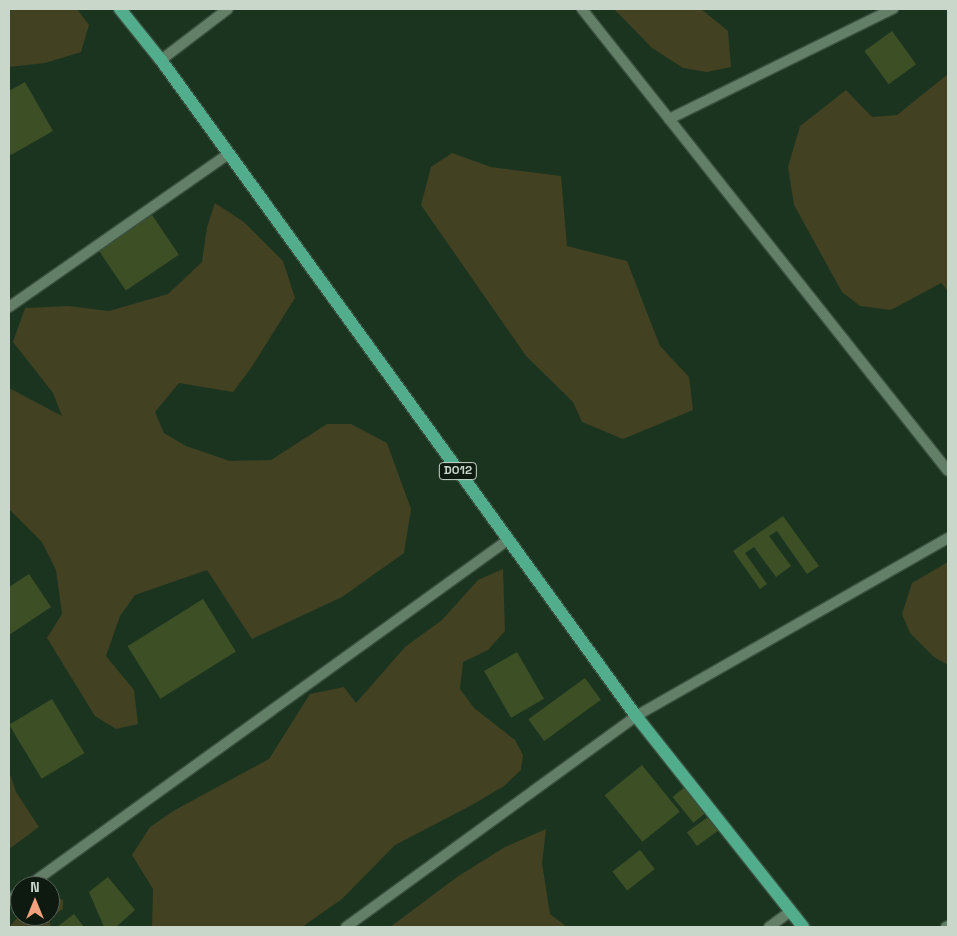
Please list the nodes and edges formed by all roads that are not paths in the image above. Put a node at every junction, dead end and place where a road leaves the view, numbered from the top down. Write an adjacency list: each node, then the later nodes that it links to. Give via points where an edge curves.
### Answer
1 (120, 9): 5 (main road, D012)
2 (228, 9): 5 (street)
3 (582, 9): 6 (street)
4 (892, 9): 6 (street)
5 (161, 60): 7 (main road, D012)
6 (669, 119): 9 (street)
7 (228, 154): 8 (street); 11 (main road, D012)
8 (9, 308)
9 (948, 471)
10 (948, 538): 12 (street)
11 (508, 540): 12 (main road, D012); 13 (street)
12 (636, 716): 14 (main road, D012); 15 (street)
13 (42, 876)
14 (790, 912): 16 (street); 17 (main road, D012)
15 (346, 927)
16 (769, 927)
17 (803, 927)

